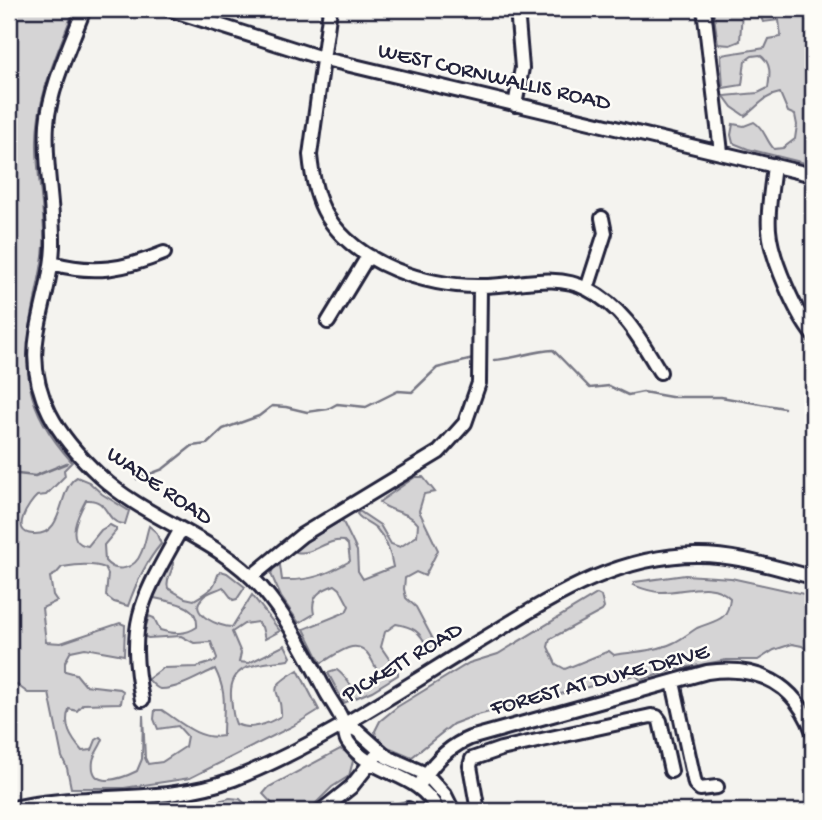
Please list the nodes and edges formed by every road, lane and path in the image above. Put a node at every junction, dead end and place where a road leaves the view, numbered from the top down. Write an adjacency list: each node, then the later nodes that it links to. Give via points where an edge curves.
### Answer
1 (84, 9): 14 (street, WADE ROAD, via 48,114)
2 (168, 9): 6 (street, WEST CORNWALLIS ROAD)
3 (330, 9): 6 (street)
4 (517, 9): 7 (street, via 522,68)
5 (704, 9): 8 (street)
6 (324, 60): 7 (street, WEST CORNWALLIS ROAD); 13 (street, via 310,146 314,184 337,229)
7 (515, 105): 8 (street, WEST CORNWALLIS ROAD)
8 (721, 152): 9 (street, WEST CORNWALLIS ROAD)
9 (774, 165): 10 (street, WEST CORNWALLIS ROAD); 18 (street, via 768,222 772,250)
10 (813, 175)
11 (601, 218): 16 (street, via 605,233)
12 (164, 253): 14 (street, via 112,269)
13 (371, 257): 15 (street, via 429,280); 17 (street)
14 (52, 263): 20 (street, WADE ROAD, via 35,353 40,393 52,420 102,478)
15 (480, 286): 16 (street, via 539,281); 21 (street, via 481,370 465,423 439,452 302,535)
16 (587, 289): 19 (street, via 629,323)
17 (328, 323)
18 (813, 335)
19 (660, 372)
20 (181, 529): 21 (street, WADE ROAD); 24 (street, via 149,586 138,618 134,653)
21 (251, 577): 25 (street, WADE ROAD, via 289,625)
22 (813, 577): 25 (street, PICKETT ROAD, via 705,555 625,565 539,606)
23 (673, 682): 26 (street, FOREST AT DUKE DRIVE, via 725,670 756,674 789,693 805,712); 29 (street, FOREST AT DUKE DRIVE, via 470,738 443,754); 31 (street, via 695,784 701,789)
24 (142, 700)
25 (344, 723): 27 (street, via 346,739 360,754); 32 (street, PICKETT ROAD, via 216,785)
26 (813, 732)
27 (375, 757): 29 (street); 30 (street, via 385,771); 33 (street, via 351,786)
28 (671, 771): 38 (street, via 660,721 652,716 472,759)
29 (426, 774): 30 (street, FOREST AT DUKE DRIVE); 37 (street)
30 (419, 786): 36 (street)
31 (717, 787)
32 (9, 809)
33 (321, 811)
34 (399, 811): 35 (street)
35 (412, 811)
36 (438, 811)
37 (453, 811)
38 (478, 811)

